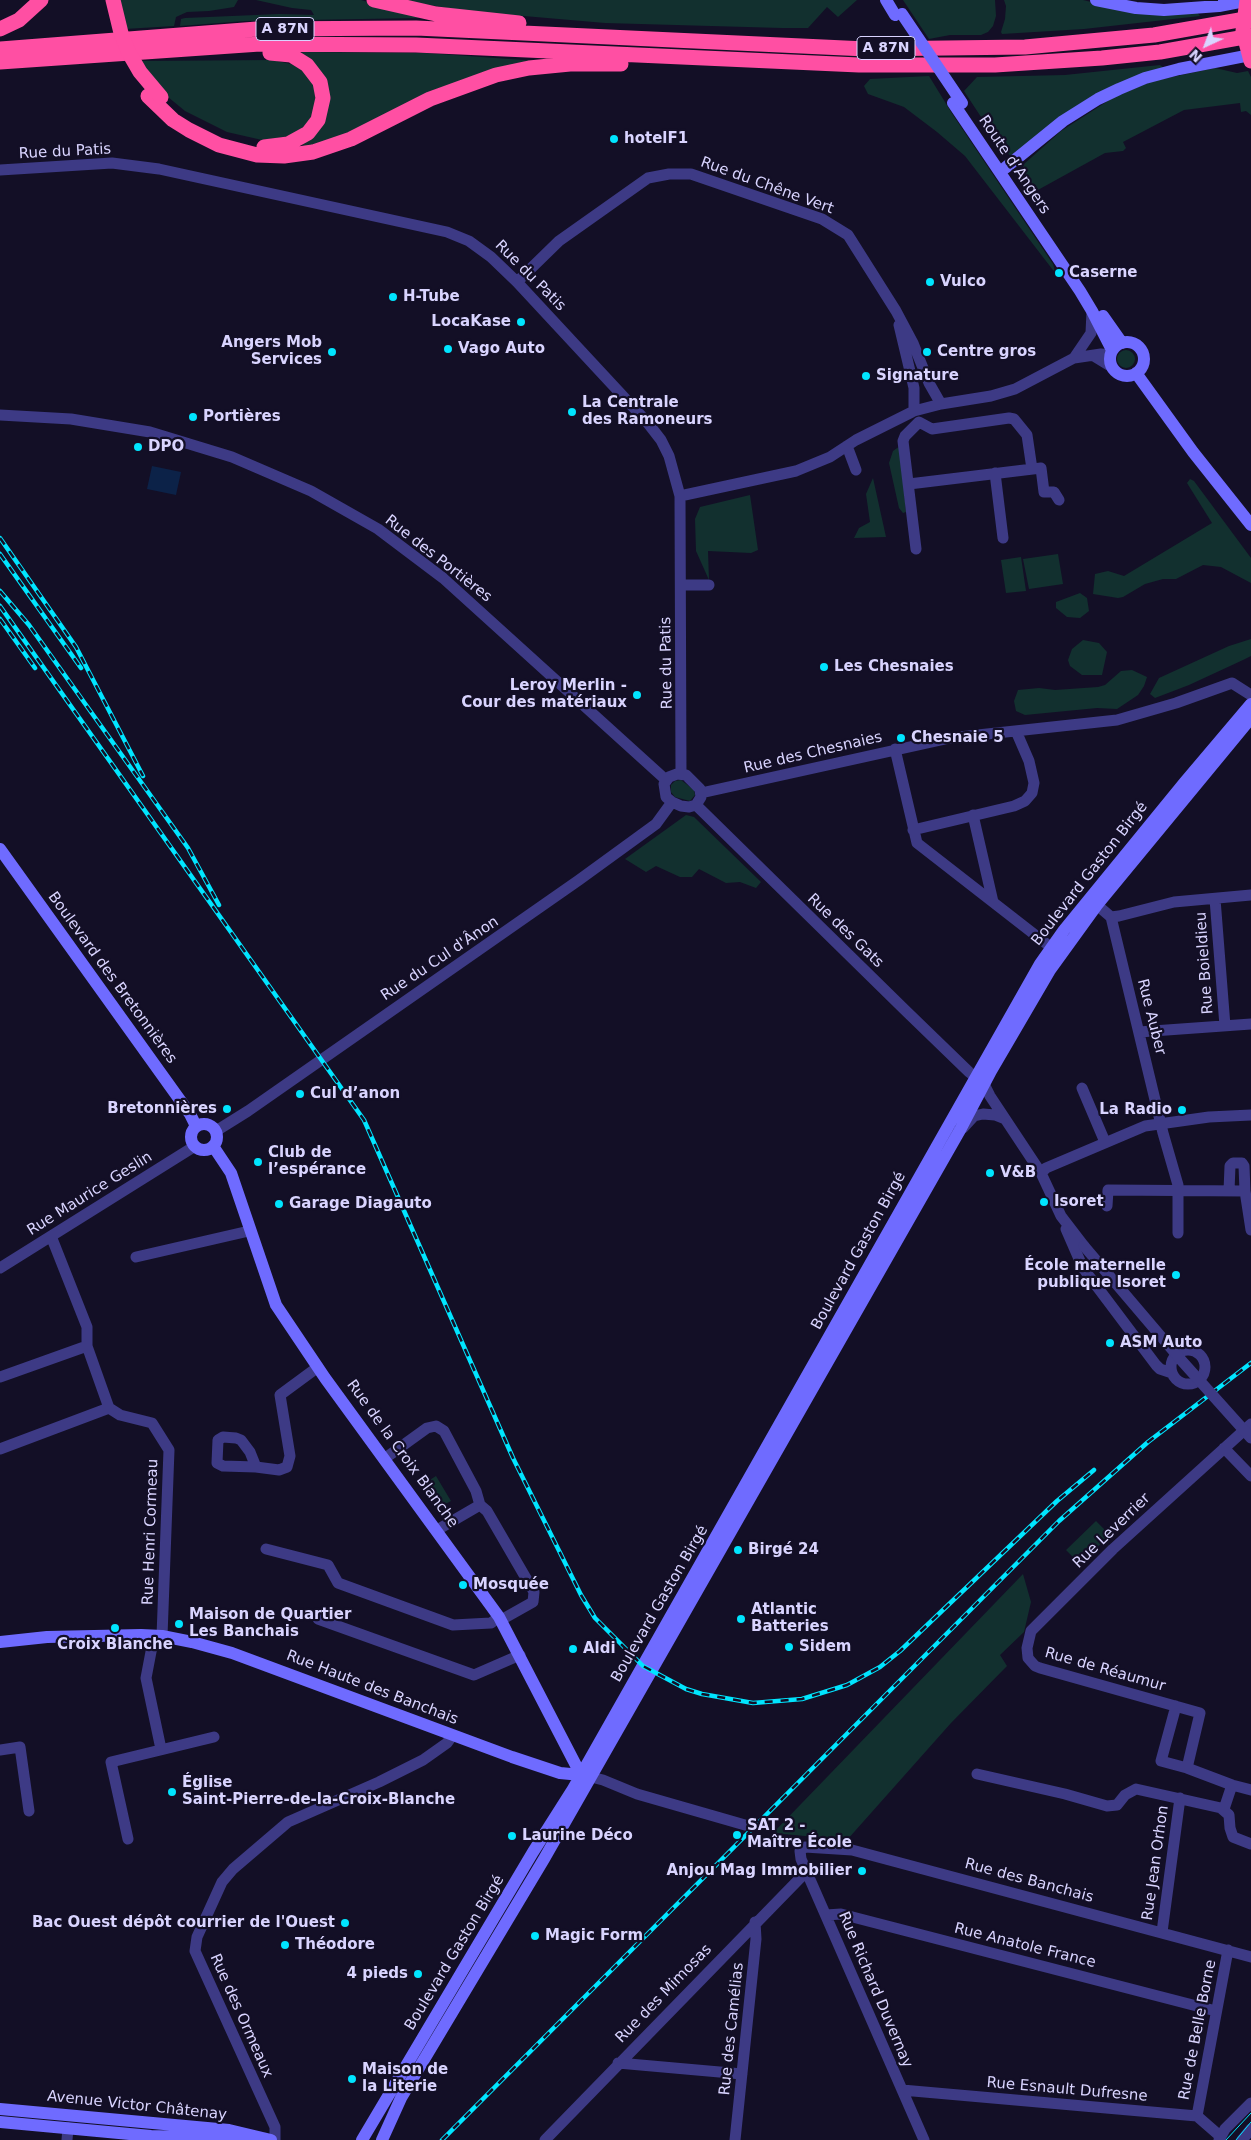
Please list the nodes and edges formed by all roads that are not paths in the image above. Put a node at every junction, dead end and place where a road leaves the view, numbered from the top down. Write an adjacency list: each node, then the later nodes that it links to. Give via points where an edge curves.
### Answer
1 (41, 0): 14 (highway, via 19,20)
2 (105, 0): 25 (highway, via 118,48 133,77)
3 (113, 0): 25 (highway, bridge, via 129,53)
4 (374, 0): 15 (highway, via 436,14 541,25)
5 (886, 0): 11 (main road, Route d’Angers)
6 (894, 0): 11 (main road, Route d’Angers)
7 (1096, 0): 9 (main road, via 1164,10)
8 (1247, 0): 23 (highway, bridge, via 1243,31)
9 (1251, 0)
10 (1251, 9): 13 (highway, via 1221,17)
11 (899, 14): 26 (main road, Route d’Angers, bridge)
12 (1251, 18): 13 (highway, A 87N)
13 (1201, 28): 15 (highway, A 87N, via 1024,47 866,49)
14 (0, 30)
15 (571, 35): 19 (highway, A 87N, via 416,28 257,30)
16 (1251, 36): 20 (highway, A 87N)
17 (245, 45): 22 (highway, A 87N, via 416,45); 24 (highway, A 87N); 25 (highway, via 297,58 317,76 322,90 322,106 313,127 302,138 288,144 264,146 226,138 187,119)
18 (1251, 46): 20 (highway, via 1179,57)
19 (0, 49)
20 (1160, 52): 22 (highway, A 87N, via 995,65 862,66)
21 (1251, 55): 28 (main road, via 1179,69 1119,89 1063,121)
22 (692, 59): 25 (highway, via 665,66 612,63 529,68 430,99 351,139 313,152 284,156 257,154 219,145 173,120)
23 (1251, 61)
24 (0, 62)
25 (154, 97)
26 (958, 103): 27 (main road, Route d’Angers); 28 (main road, Route d’Angers)
27 (968, 124): 28 (main road); 30 (main road, Route d’Angers)
28 (1005, 168): 30 (main road, Route d’Angers)
29 (0, 170): 32 (street, Rue du Patis, via 112,163 160,169 447,232 484,251)
30 (1035, 219): 31 (main road, Route d’Angers)
31 (1045, 234): 33 (main road, Route d’Angers); 35 (main road, Route d’Angers)
32 (517, 282): 34 (street, Rue du Chêne Vert, via 559,241 648,178 691,174 822,219 848,235); 46 (street, Rue du Patis, via 656,434 669,456)
33 (1092, 311): 35 (main road, Route d’Angers); 36 (street, via 1091,333)
34 (896, 312): 38 (street, Rue du Chêne Vert); 39 (street, via 914,388)
35 (1114, 354): 36 (street); 37 (main road, via 1120,375); 37 (main road, via 1130,342 1135,343 1144,357 1143,365)
36 (1074, 358): 38 (street, via 1015,389)
37 (1136, 373): 48 (main road)
38 (941, 404): 39 (street)
39 (914, 411): 41 (street)
40 (0, 415): 59 (street, Rue des Portières, via 92,422 168,437 250,463 324,498 378,529 443,578)
41 (847, 446): 43 (street); 46 (street, via 796,471)
42 (1032, 469): 44 (street); 45 (street, via 1027,435 1014,419 932,429 918,422 903,441); 47 (street, via 1041,468 1044,492 1054,492)
43 (856, 470)
44 (995, 473): 45 (street); 49 (street)
45 (909, 484): 50 (street)
46 (680, 496): 51 (street, Rue du Patis)
47 (1060, 500)
48 (1251, 525)
49 (1002, 538)
50 (916, 549)
51 (681, 585): 52 (street); 58 (street, Rue du Patis)
52 (710, 585)
53 (1251, 695): 56 (street, Rue des Chesnaies, via 1232,683 1117,720)
54 (1251, 704): 71 (main road, Boulevard Gaston Birgé, via 1172,797)
55 (1251, 718): 69 (main road, Boulevard Gaston Birgé)
56 (1016, 731): 57 (street, Rue des Chesnaies, via 950,738); 63 (street, via 1031,769 1032,793 1019,805)
57 (894, 749): 60 (street, Rue des Chesnaies); 64 (street)
58 (682, 774): 59 (street); 60 (street, via 698,785)
59 (666, 780): 61 (street, via 665,793)
60 (702, 793): 62 (street)
61 (672, 802): 62 (street, via 689,807); 82 (street, Rue du Cul d'Ânon, via 656,824 579,880)
62 (696, 805): 75 (street, Rue des Gats)
63 (973, 815): 64 (street); 68 (street)
64 (913, 830): 68 (street, via 922,847)
65 (0, 849): 80 (main road, Boulevard des Bretonnières)
66 (1251, 895): 67 (street)
67 (1216, 899): 70 (street, via 1174,902); 73 (street, Rue Boieldieu)
68 (993, 902): 71 (street)
69 (1097, 905): 70 (street); 71 (main road, Boulevard Gaston Birgé)
70 (1111, 917): 74 (street, Rue Auber)
71 (1056, 952): 75 (main road, Boulevard Gaston Birgé, via 1040,964)
72 (1251, 1024): 73 (street)
73 (1225, 1026): 74 (street)
74 (1139, 1032): 79 (street, Rue Auber)
75 (980, 1081): 78 (street, Rue des Gats); 81 (main road, Boulevard Gaston Birgé); 126 (main road, Boulevard Gaston Birgé)
76 (1082, 1088): 83 (street)
77 (1251, 1115): 79 (street)
78 (1005, 1119): 81 (street, via 991,1114 978,1115); 86 (street, Rue des Gats)
79 (1161, 1123): 83 (street); 87 (street, Rue Auber)
80 (196, 1126): 82 (main road, via 206,1124); 84 (main road, via 191,1136)
81 (960, 1130): 126 (main road, Boulevard Gaston Birgé)
82 (216, 1131): 85 (main road)
83 (1105, 1142): 86 (street)
84 (195, 1146): 85 (main road, via 202,1150); 95 (street, Rue Maurice Geslin)
85 (213, 1146): 92 (main road, Rue de la Croix Blanche, via 231,1173)
86 (1041, 1173): 91 (street, Rue des Gats)
87 (1179, 1190): 88 (street); 90 (street, via 1108,1190); 94 (street, Rue Auber)
88 (1229, 1191): 89 (street); 89 (street, via 1230,1166 1240,1163 1244,1166)
89 (1245, 1191): 93 (street)
90 (1107, 1206)
91 (1061, 1216): 100 (street, via 1083,1268 1156,1365); 104 (street, bridge)
92 (249, 1230): 96 (street); 99 (main road, Rue de la Croix Blanche, via 276,1305)
93 (1251, 1230)
94 (1178, 1233)
95 (51, 1236): 97 (street, Rue Maurice Geslin); 98 (street, via 87,1327)
96 (136, 1258)
97 (0, 1268)
98 (87, 1346): 101 (street); 102 (street)
99 (318, 1367): 107 (main road, Rue de la Croix Blanche); 108 (street, via 280,1394 290,1456 287,1467 279,1470)
100 (1172, 1373)
101 (0, 1377)
102 (109, 1408): 106 (street); 115 (street, Rue Henri Cormeau, via 120,1415 152,1423 169,1450)
103 (1251, 1424): 105 (street, Rue Leverrier)
104 (1251, 1438)
105 (1224, 1448): 109 (street); 118 (street, Rue Leverrier, via 1113,1548 1031,1631)
106 (0, 1449)
107 (384, 1459): 110 (street, via 427,1428 439,1427 467,1474); 111 (main road, Rue de la Croix Blanche)
108 (256, 1467)
109 (1251, 1476)
110 (480, 1505): 111 (street); 113 (street, via 520,1565 535,1595 530,1604)
111 (437, 1530): 113 (main road, Rue de la Croix Blanche)
112 (266, 1549): 113 (street, via 328,1565 338,1583 453,1625 491,1623)
113 (500, 1618): 117 (main road, Rue de la Croix Blanche)
114 (318, 1619): 117 (street, via 474,1675)
115 (158, 1636): 116 (main road, Rue Haute des Banchais, via 47,1637); 120 (main road, Rue Haute des Banchais, via 232,1653); 122 (street, Rue Henri Cormeau, via 146,1678)
116 (0, 1642)
117 (520, 1655): 126 (main road, Rue de la Croix Blanche)
118 (1028, 1658): 119 (street, Rue de Réaumur, via 1040,1668)
119 (1176, 1706): 124 (street, Rue de Réaumur, via 1200,1713); 124 (street, Rue de Réaumur, via 1161,1761)
120 (452, 1736): 126 (main road, Rue Haute des Banchais, via 560,1773); 155 (street, Rue des Ormeaux, via 448,1743 423,1760 288,1822 232,1869 222,1882 196,1937 195,1951 275,2127)
121 (214, 1737): 122 (street)
122 (162, 1749): 133 (street, via 111,1762)
123 (0, 1750): 131 (street, via 20,1747)
124 (1187, 1768): 127 (street, Rue de Réaumur)
125 (977, 1774): 129 (street, via 1111,1807 1133,1790)
126 (586, 1776): 132 (street); 156 (main road, Boulevard Gaston Birgé); 157 (main road, Boulevard Gaston Birgé, via 401,2098)
127 (1232, 1785): 128 (street, Rue de Réaumur); 130 (street)
128 (1251, 1790)
129 (1180, 1798): 130 (street); 139 (street, Rue Jean Orhon)
130 (1224, 1809): 134 (street, via 1230,1817 1233,1837)
131 (29, 1811)
132 (745, 1825)
133 (128, 1839)
134 (1251, 1844)
135 (800, 1851): 136 (street, Rue Richard Duvernay); 139 (street, Rue des Banchais, via 809,1846 852,1850)
136 (807, 1870): 137 (street, Rue Richard Duvernay); 138 (street, Rue des Mimosas)
137 (826, 1915): 142 (street, Rue Anatole France, via 841,1914); 145 (street, Rue Richard Duvernay)
138 (755, 1922): 143 (street, Rue des Mimosas); 144 (street, Rue des Camélias, via 756,1940)
139 (1162, 1932): 140 (street, Rue des Banchais)
140 (1228, 1950): 141 (street, Rue des Banchais); 142 (street, Rue de Belle Borne)
141 (1251, 1957)
142 (1216, 2011): 148 (street, Rue de Belle Borne)
143 (618, 2063): 144 (street); 158 (street, Rue des Mimosas)
144 (742, 2074): 159 (street, Rue des Camélias)
145 (902, 2090): 148 (street, Rue Esnault Dufresne); 160 (street, Rue Richard Duvernay)
146 (1251, 2103): 152 (street)
147 (0, 2109): 154 (main road, Avenue Victor Châtenay, via 229,2130)
148 (1197, 2116): 152 (street)
149 (0, 2122): 151 (main road, Avenue Victor Châtenay)
150 (1251, 2129): 161 (street)
151 (68, 2134): 153 (main road, Avenue Victor Châtenay)
152 (1220, 2138)
153 (265, 2140)
154 (270, 2140)
155 (275, 2140)
156 (362, 2140)
157 (382, 2140)
158 (545, 2140)
159 (735, 2140)
160 (924, 2140)
161 (1242, 2140)

